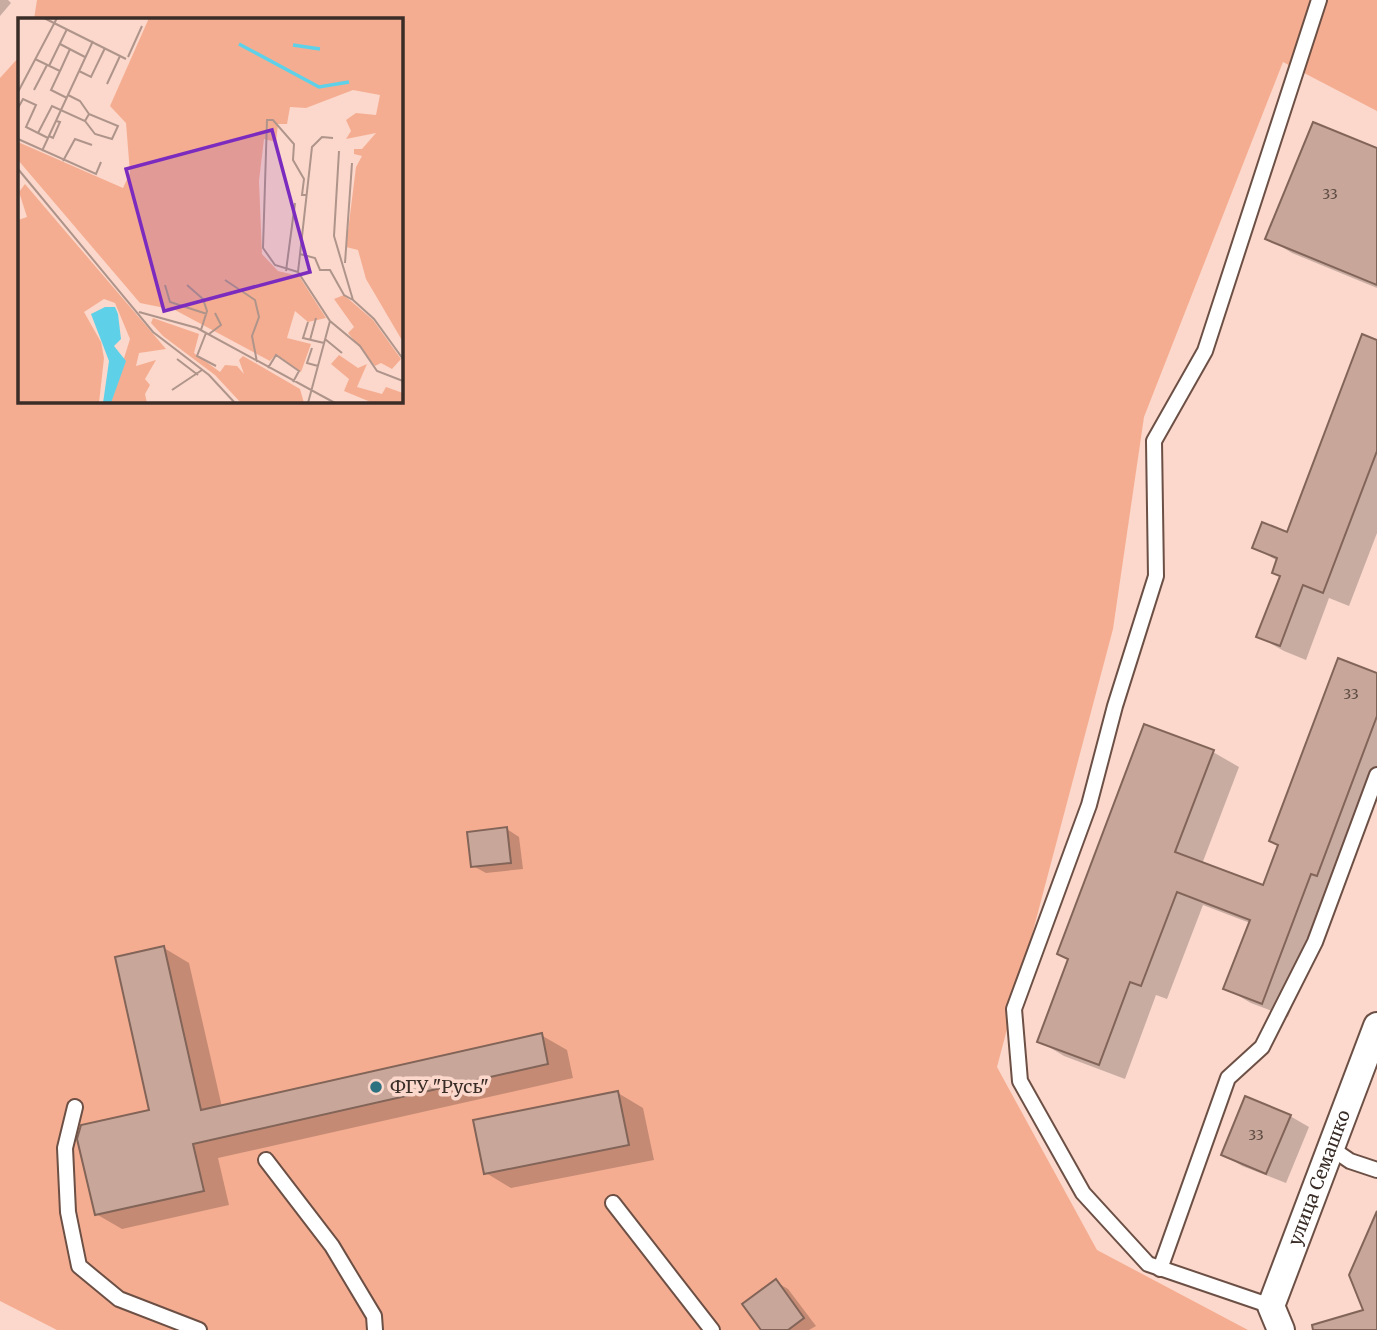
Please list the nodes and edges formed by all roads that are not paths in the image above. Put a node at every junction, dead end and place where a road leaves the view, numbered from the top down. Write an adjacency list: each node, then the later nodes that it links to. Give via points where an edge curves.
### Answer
1 (1320, 0): 9 (lane, via 1205,351 1154,441 1156,576 1089,805 1014,1009 1020,1081 1083,1193 1148,1264)
2 (1377, 775): 9 (lane, via 1315,942 1262,1047 1228,1079)
3 (1377, 1026): 5 (street, улица Семашко)
4 (75, 1107): 11 (lane, via 65,1148 68,1212 79,1266 119,1299)
5 (1331, 1149): 7 (lane); 10 (street, улица Семашко)
6 (266, 1160): 12 (lane, via 332,1246 374,1316)
7 (1377, 1170)
8 (613, 1203): 13 (lane)
9 (1160, 1269): 10 (lane)
10 (1276, 1318)
11 (199, 1330)
12 (374, 1330)
13 (712, 1330)

